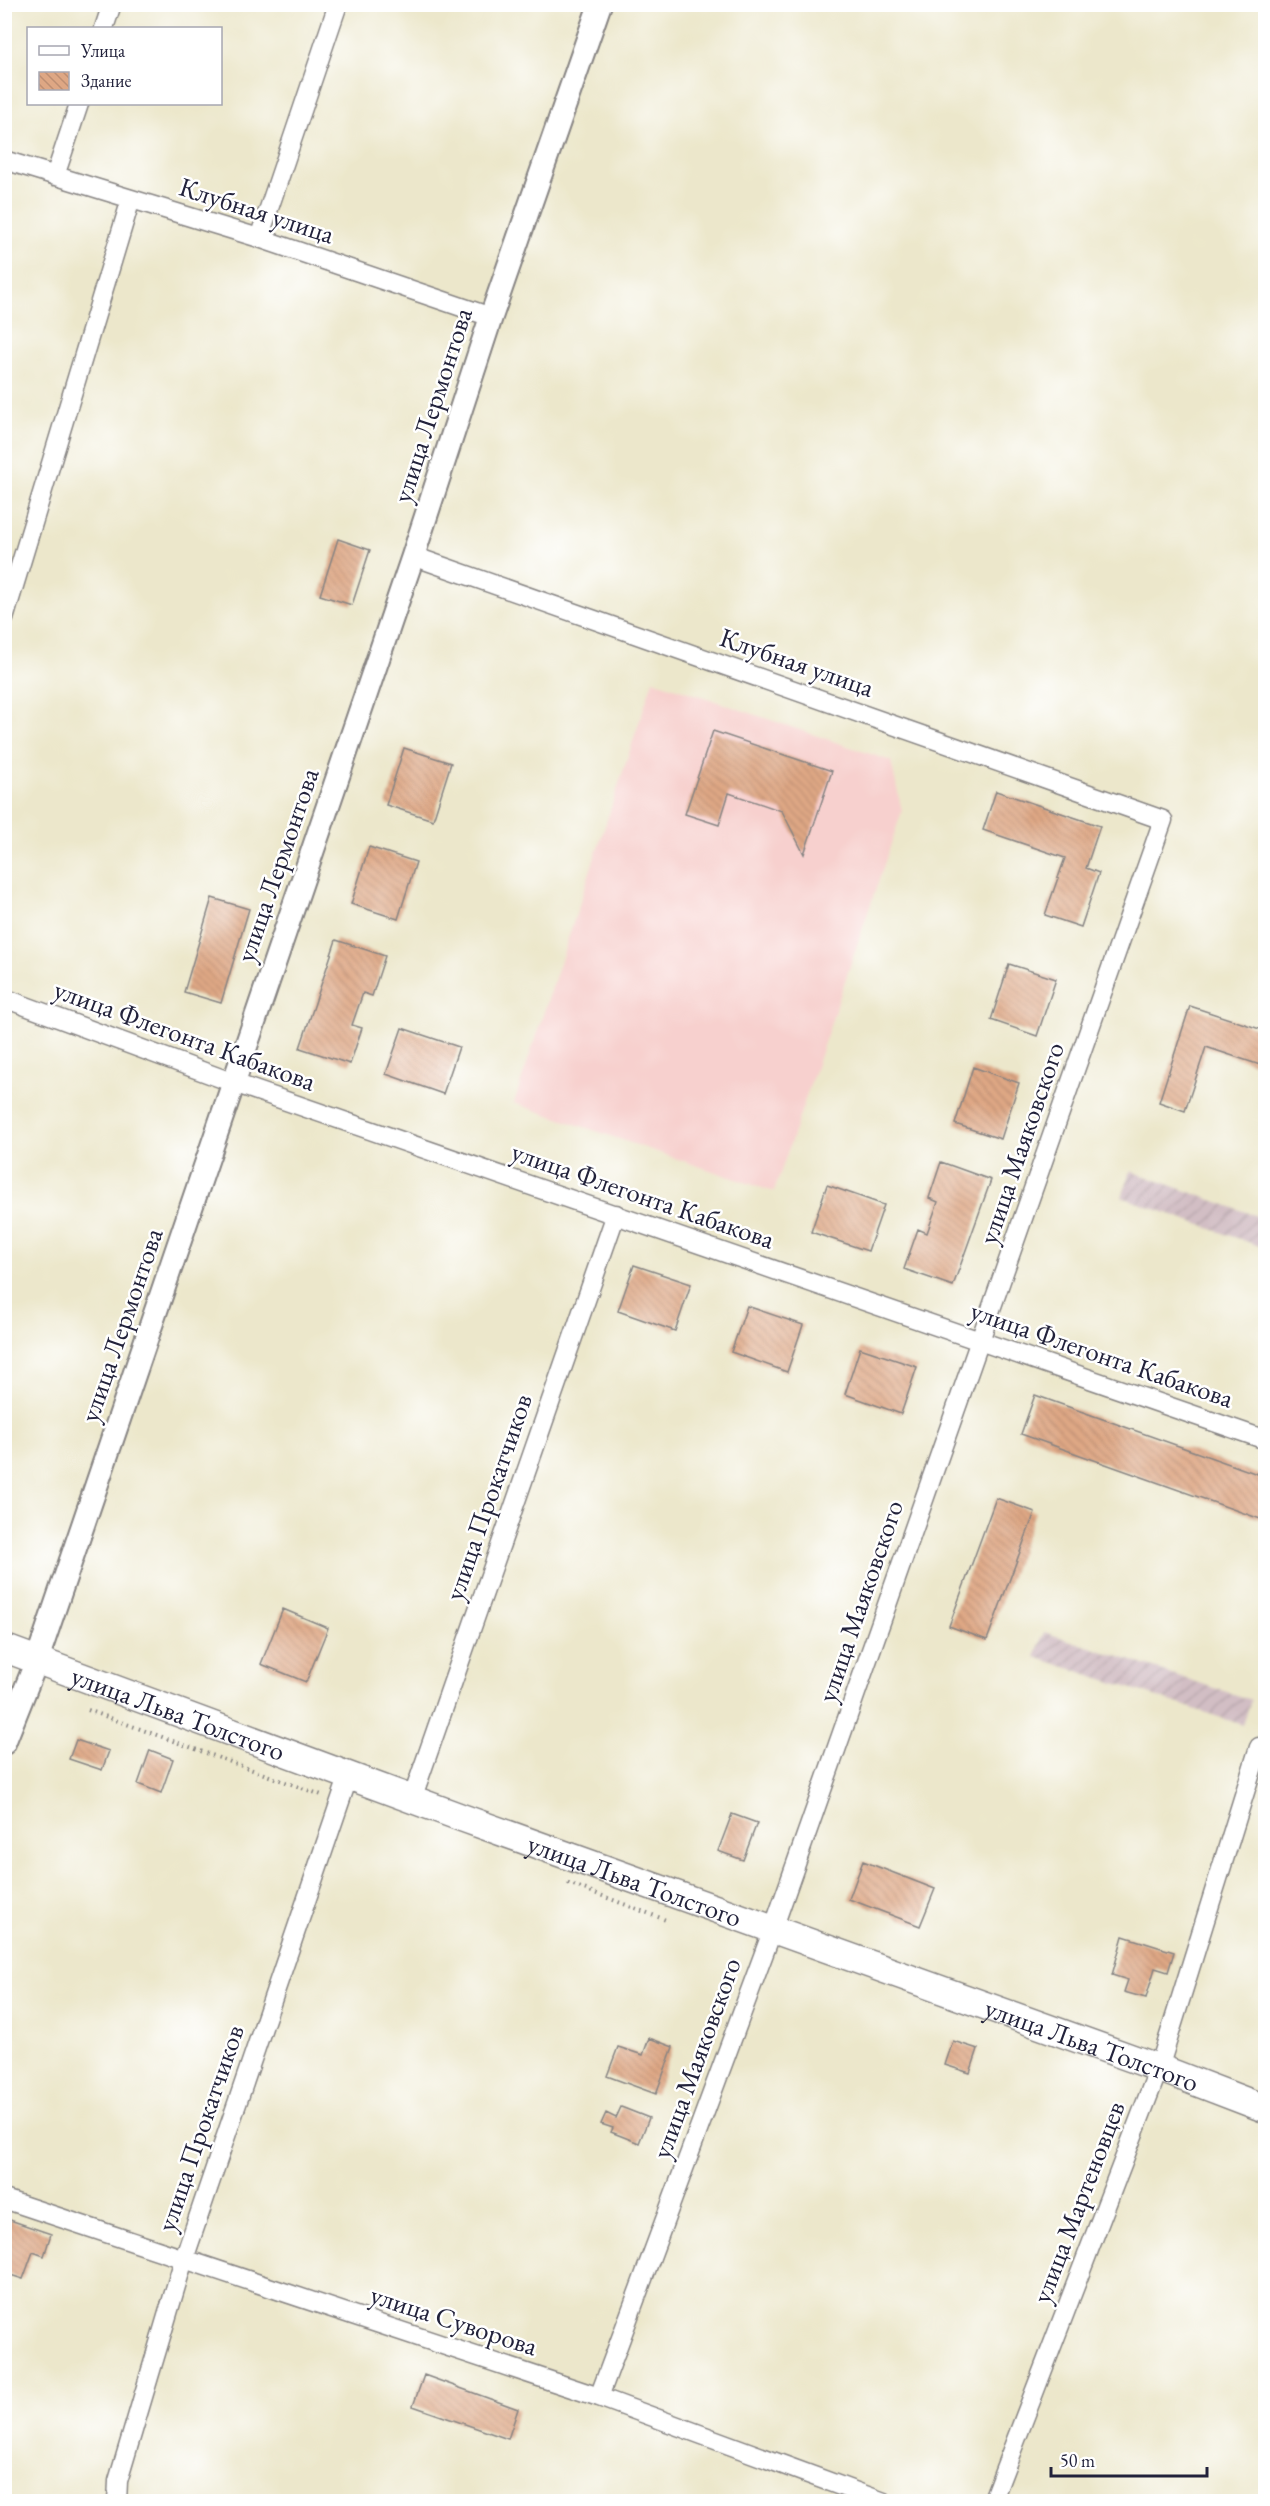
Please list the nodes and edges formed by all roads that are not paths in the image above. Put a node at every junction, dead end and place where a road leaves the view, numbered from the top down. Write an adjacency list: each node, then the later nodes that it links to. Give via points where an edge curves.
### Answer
1 (112, 4): 4 (street)
2 (338, 4): 9 (street)
3 (600, 4): 10 (street, улица Лермонтова)
4 (104, 27)
5 (79, 105): 7 (street)
6 (4, 160): 7 (street, Клубная улица)
7 (55, 176): 8 (street, Клубная улица)
8 (131, 199): 9 (street, Клубная улица); 12 (street)
9 (259, 238): 10 (street, Клубная улица)
10 (491, 317): 11 (street, улица Лермонтова)
11 (412, 556): 13 (street, Клубная улица); 15 (street, улица Лермонтова)
12 (4, 620)
13 (1163, 820): 17 (street, улица Маяковского)
14 (4, 998): 15 (street, улица Флегонта Кабакова)
15 (234, 1083): 16 (street, улица Флегонта Кабакова); 20 (street, улица Лермонтова)
16 (616, 1214): 17 (street, улица Флегонта Кабакова); 24 (street, улица Прокатчиков)
17 (980, 1340): 18 (street, улица Флегонта Кабакова); 25 (street, улица Маяковского)
18 (1266, 1440)
19 (4, 1648): 20 (main road, улица Льва Толстого)
20 (37, 1660): 21 (street, улица Лермонтова); 23 (main road, улица Льва Толстого)
21 (4, 1743)
22 (1258, 1747): 26 (street, улица Мартеновцев)
23 (349, 1775): 24 (main road, улица Льва Толстого); 29 (street, улица Прокатчиков)
24 (412, 1799): 25 (main road, улица Льва Толстого)
25 (773, 1929): 26 (main road, улица Льва Толстого); 30 (street, улица Маяковского)
26 (1159, 2068): 27 (main road, улица Льва Толстого); 33 (street, улица Мартеновцев)
27 (1266, 2109)
28 (4, 2199): 29 (street, улица Суворова)
29 (184, 2259): 30 (street, улица Суворова); 31 (street, улица Прокатчиков, via 118,2481)
30 (599, 2397): 32 (street, улица Суворова)
31 (117, 2502)
32 (884, 2502)
33 (992, 2502)

